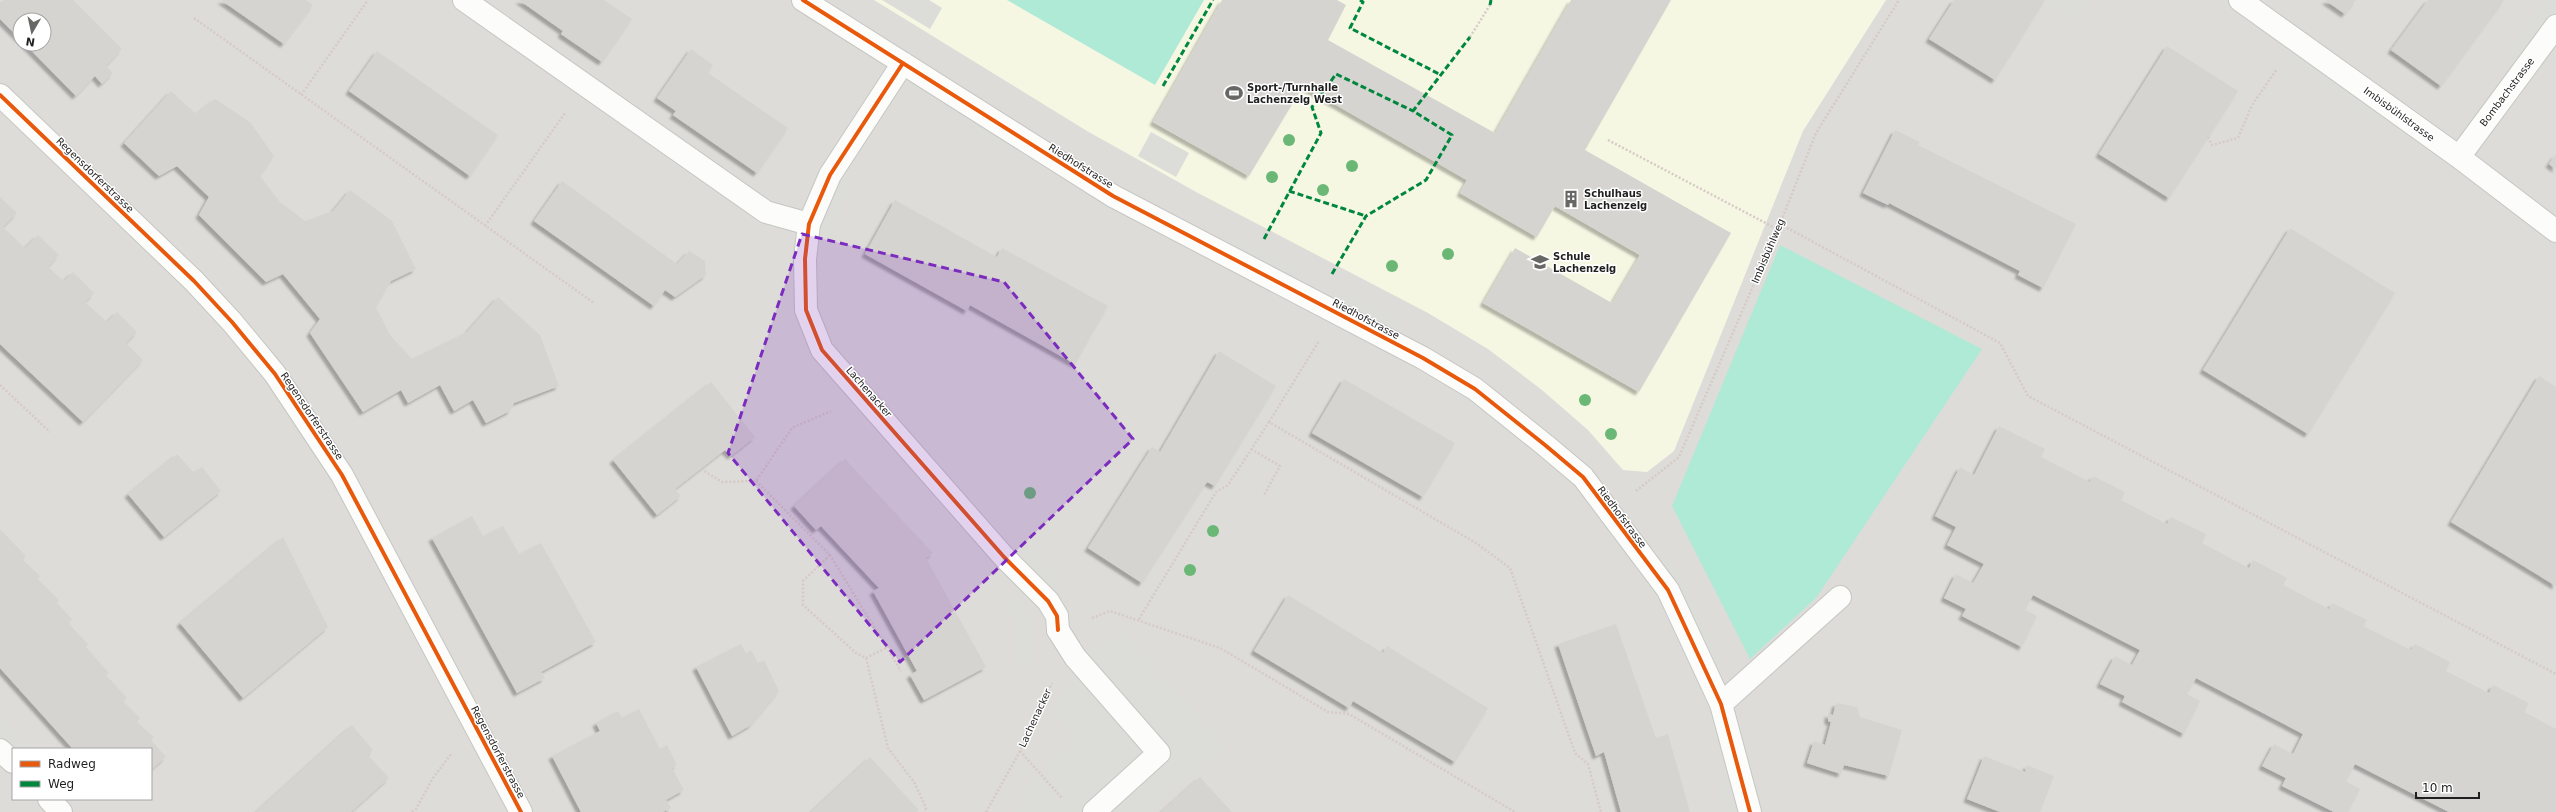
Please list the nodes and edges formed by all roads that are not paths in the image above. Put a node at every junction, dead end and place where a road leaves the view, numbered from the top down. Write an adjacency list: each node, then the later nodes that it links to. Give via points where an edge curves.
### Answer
1 (464, 0): 8 (street, via 766,212)
2 (803, 0): 5 (street, Riedhofstrasse)
3 (2240, 0): 7 (street, Imbisbühlstrasse)
4 (2556, 26): 7 (street, Bombachstrasse)
5 (903, 63): 8 (street, Lachenacker, via 830,175); 11 (street, Riedhofstrasse, via 1113,196 1423,358 1481,394 1582,477 1668,590)
6 (0, 95): 16 (street, Regensdorferstrasse, via 194,281 275,374 342,475)
7 (2459, 157): 9 (street, Imbisbühlstrasse)
8 (809, 224): 17 (street, Lachenacker, via 805,259 806,310 822,350 1004,557 1048,601 1057,616 1058,630 1074,657 1159,753)
9 (2556, 231)
10 (1840, 597): 11 (street)
11 (1721, 704): 18 (street, Riedhofstrasse)
12 (0, 750): 13 (street)
13 (12, 761)
14 (50, 800): 15 (street)
15 (61, 812)
16 (521, 812)
17 (1094, 812)
18 (1750, 812)

